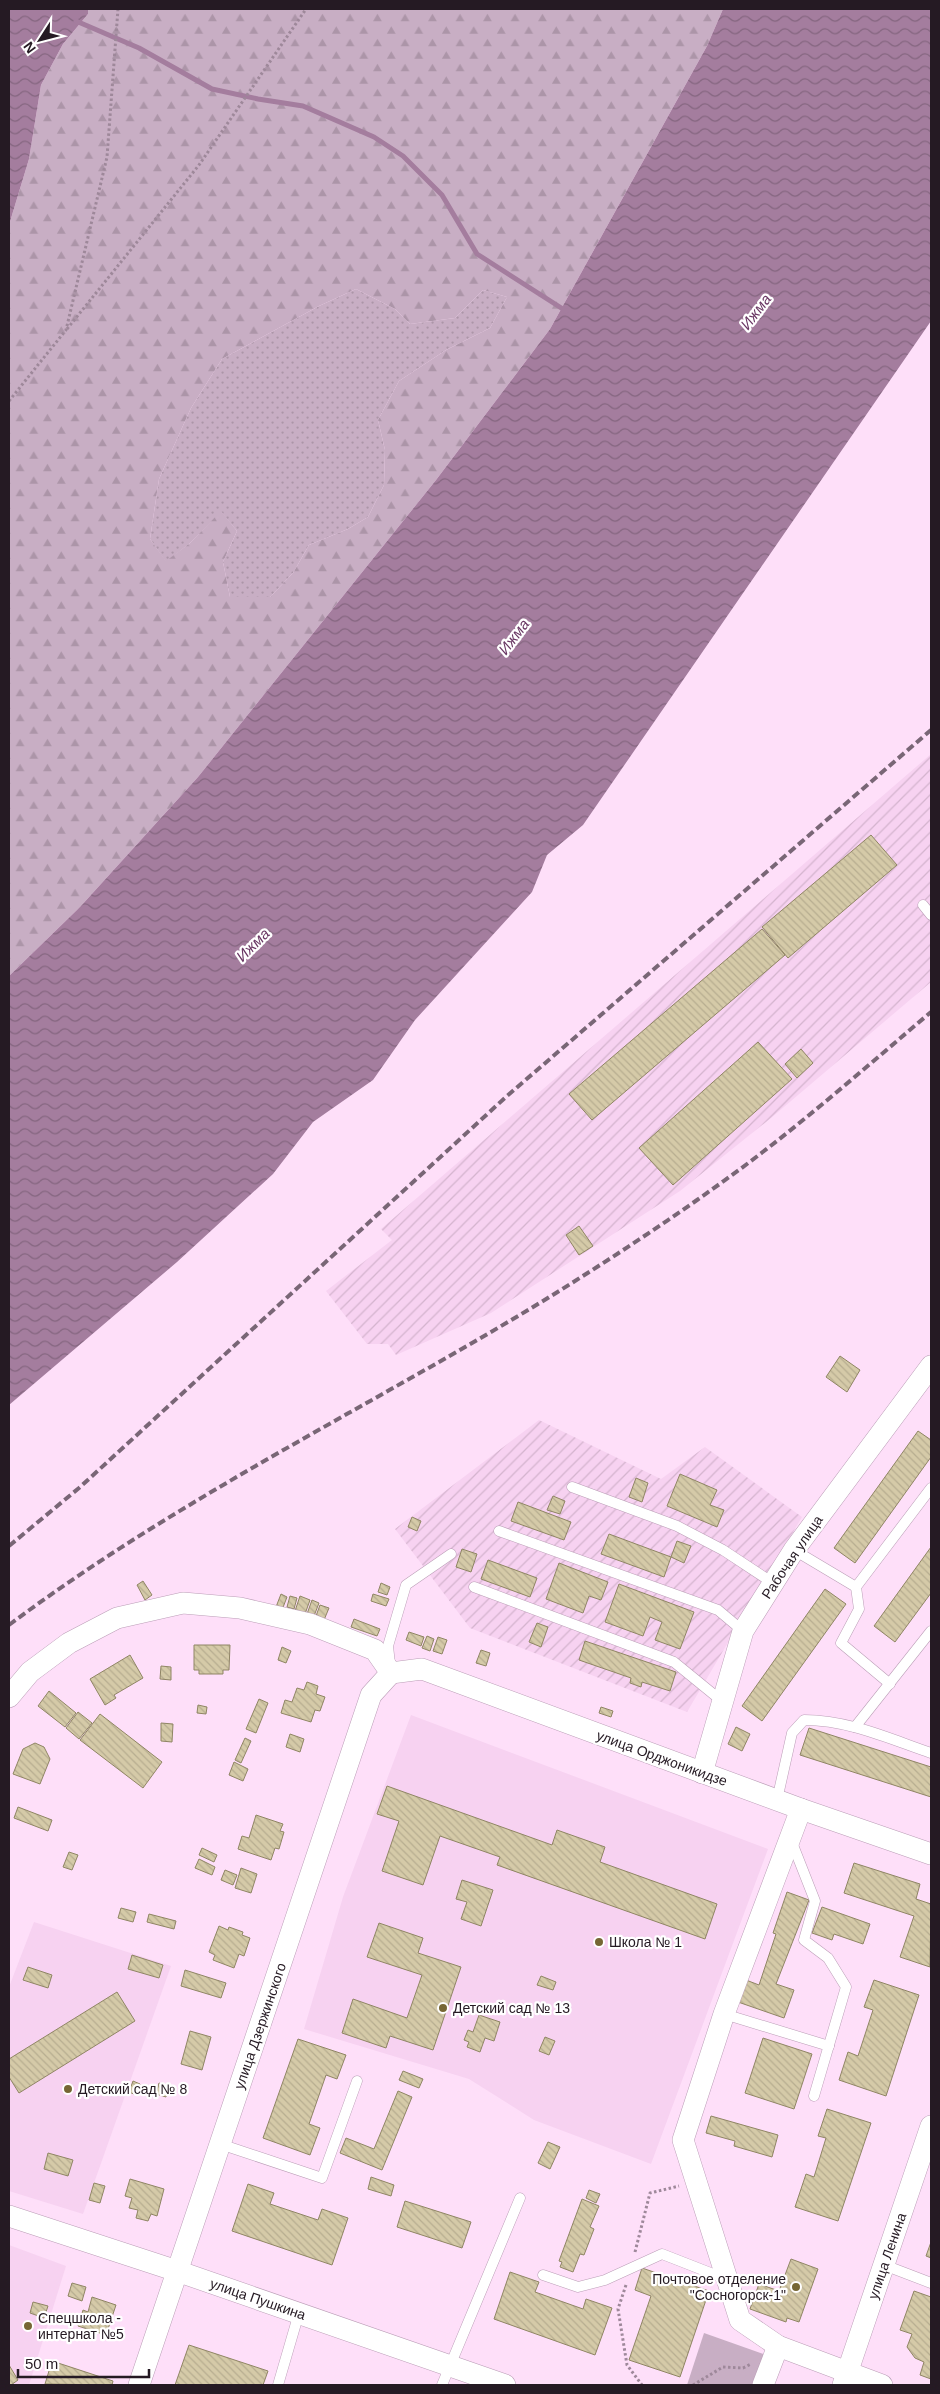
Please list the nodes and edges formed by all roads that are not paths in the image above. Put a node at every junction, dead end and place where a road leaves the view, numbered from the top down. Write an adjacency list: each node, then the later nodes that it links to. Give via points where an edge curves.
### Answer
1 (923, 905): 2 (lane)
2 (931, 914)
3 (931, 1366): 7 (street, Рабочая улица)
4 (572, 1487): 9 (lane, via 677,1526 724,1550)
5 (931, 1488): 10 (lane)
6 (499, 1531): 12 (lane, via 718,1610)
7 (794, 1550): 9 (street, Рабочая улица); 10 (lane)
8 (451, 1554): 14 (lane, via 406,1585 388,1646)
9 (773, 1583): 12 (street, Рабочая улица)
10 (856, 1587): 15 (lane, via 859,1609 840,1643)
11 (474, 1588): 17 (lane, via 674,1662)
12 (743, 1631): 17 (street, Рабочая улица)
13 (931, 1631): 15 (lane)
14 (391, 1673): 16 (street, via 375,1650 310,1624 240,1608 183,1603 117,1618 68,1643 30,1672); 20 (street, улица Орджоникидзе, via 422,1669); 30 (street, улица Дзержинского, via 371,1695)
15 (890, 1684): 18 (lane)
16 (9, 1697)
17 (722, 1702): 20 (street, Рабочая улица)
18 (856, 1727): 19 (lane); 21 (lane, via 823,1720 804,1720 792,1733)
19 (931, 1753)
20 (702, 1773): 21 (street, улица Орджоникидзе)
21 (777, 1800): 22 (street, улица Орджоникидзе)
22 (800, 1809): 23 (street); 24 (street, улица Орджоникидзе)
23 (790, 1837): 25 (street); 26 (lane, via 815,1901 804,1940 828,1958 846,1987)
24 (931, 1854)
25 (724, 2014): 26 (lane); 36 (street, via 683,2140)
26 (829, 2046): 28 (lane)
27 (357, 2080): 30 (lane, via 322,2178)
28 (814, 2096)
29 (931, 2126): 33 (street, улица Ленина)
30 (220, 2144): 34 (street, улица Дзержинского)
31 (520, 2198): 40 (lane)
32 (9, 2216): 34 (street, улица Пушкина)
33 (884, 2265): 37 (lane); 41 (street, улица Ленина)
34 (177, 2271): 38 (street, улица Пушкина); 42 (street, улица Дзержинского)
35 (543, 2275): 36 (lane, via 578,2288 605,2280 662,2254)
36 (727, 2279): 39 (street, via 740,2320)
37 (931, 2283)
38 (300, 2313): 40 (street, улица Пушкина); 43 (lane)
39 (778, 2346): 41 (street); 45 (street)
40 (446, 2376): 44 (street, улица Пушкина)
41 (845, 2379): 46 (street)
42 (138, 2385)
43 (278, 2385)
44 (505, 2385)
45 (763, 2385)
46 (882, 2385)

